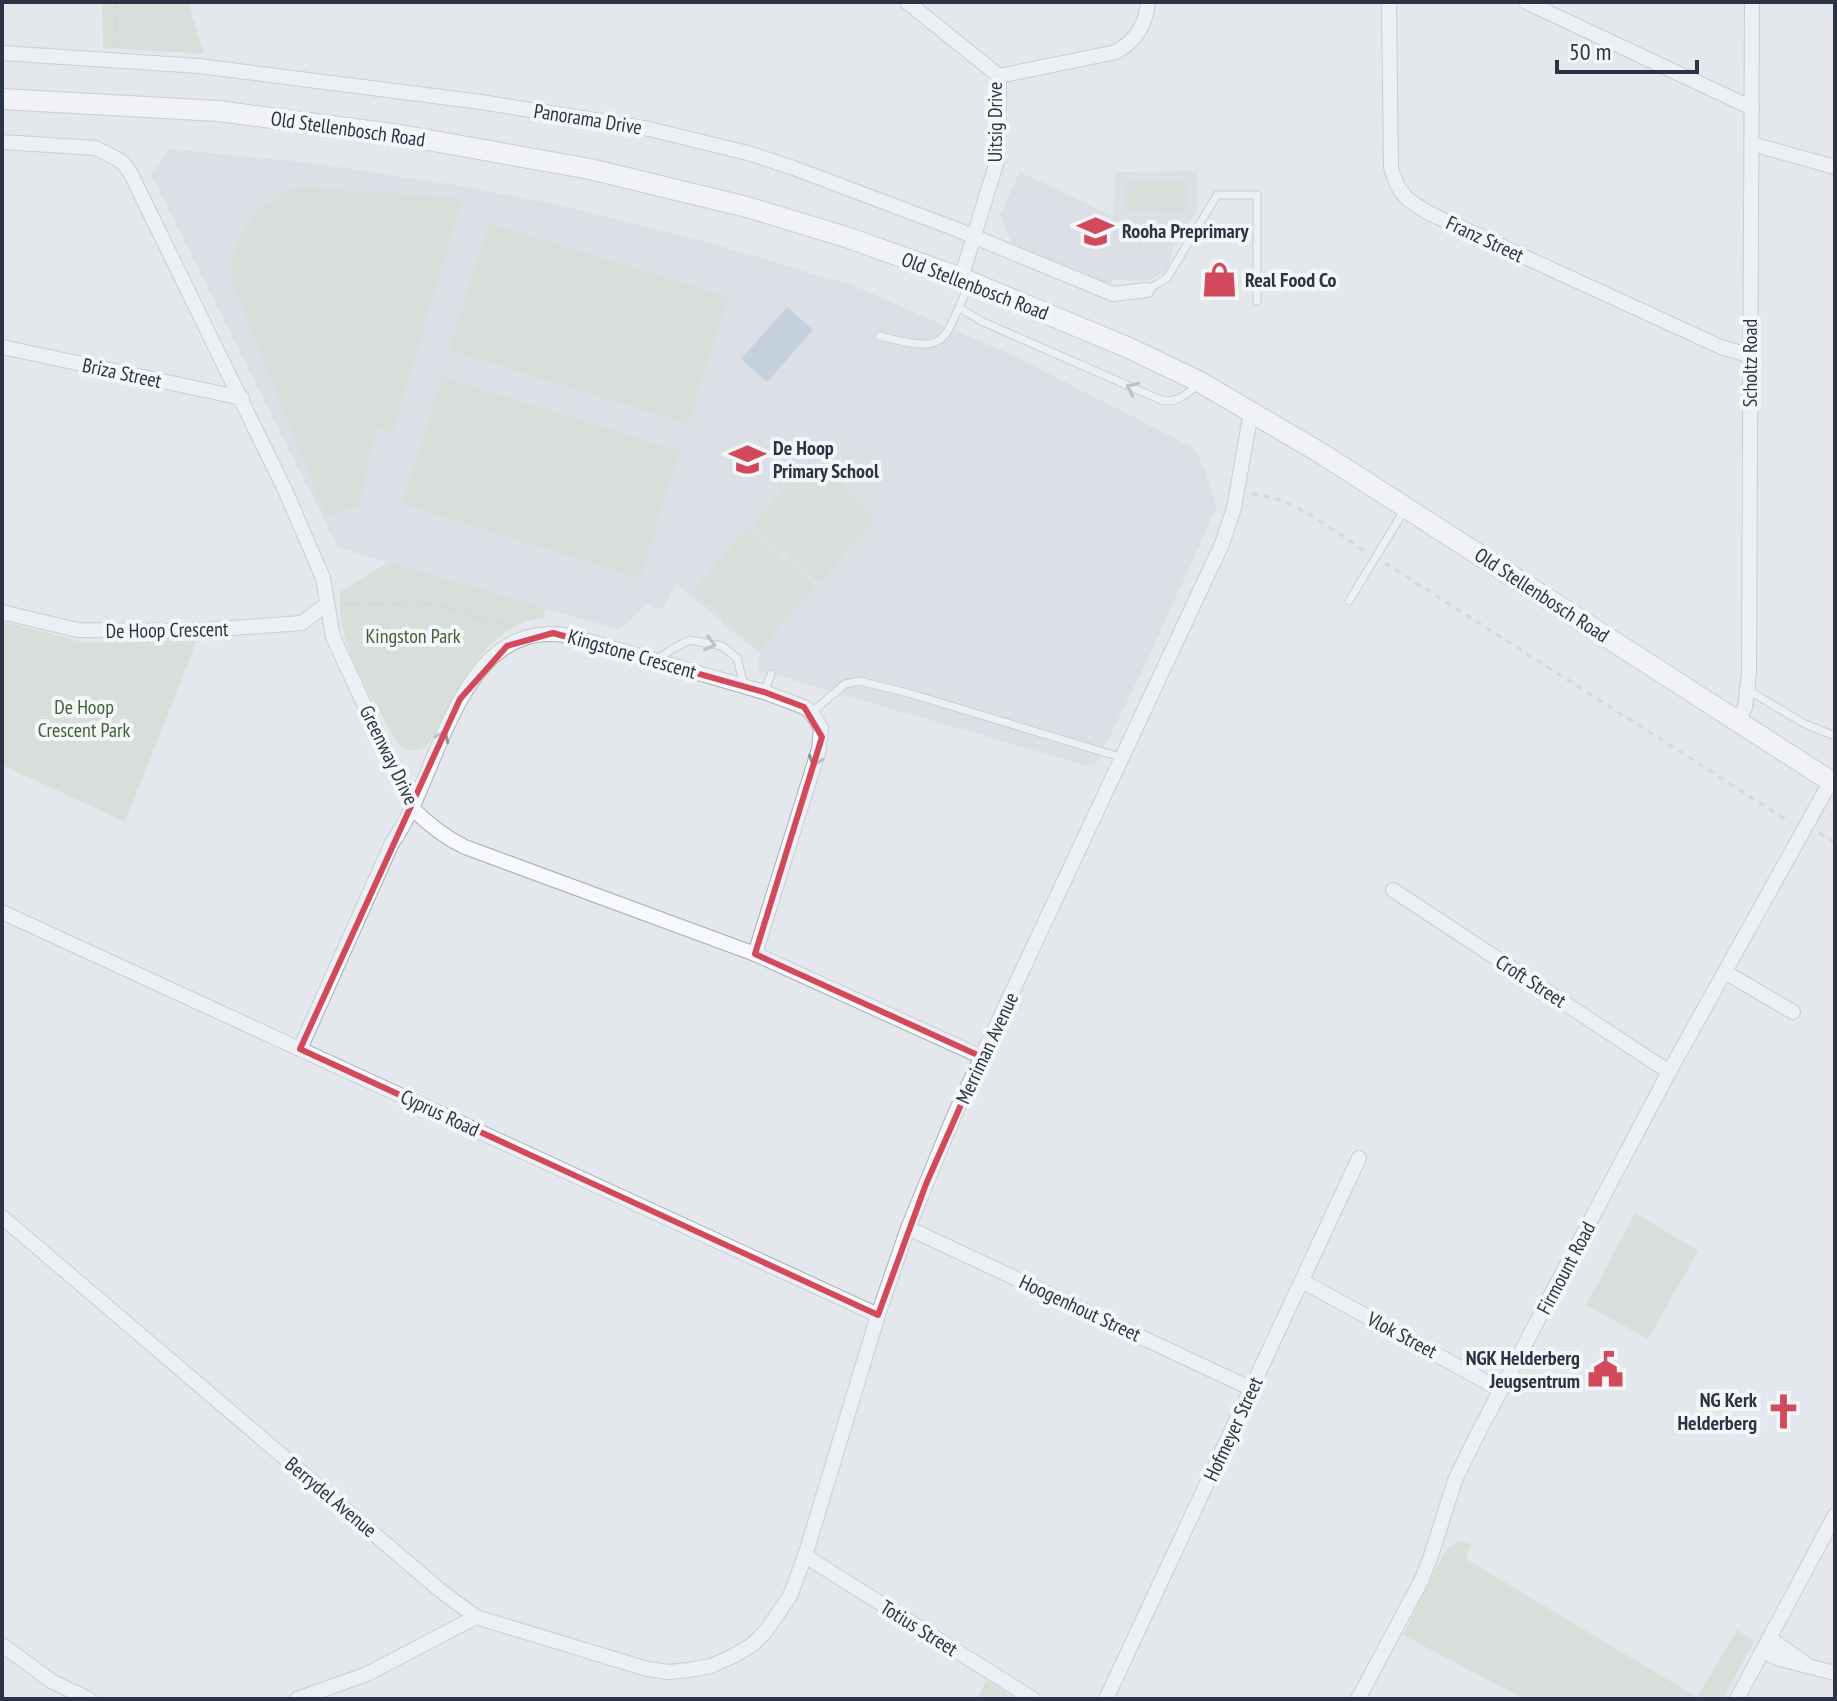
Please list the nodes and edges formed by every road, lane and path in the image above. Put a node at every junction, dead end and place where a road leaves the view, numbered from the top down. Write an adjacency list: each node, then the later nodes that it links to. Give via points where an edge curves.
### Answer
1 (116, 2): 8 (path)
2 (907, 2): 9 (street, Uitsig Drive)
3 (1148, 2): 9 (street, via 1136,37 1116,52)
4 (1389, 2): 22 (street, Franz Street, via 1391,167 1401,195 1431,214)
5 (1526, 2): 11 (street)
6 (1752, 2): 11 (street, Scholtz Road)
7 (2, 53): 8 (street, Panorama Drive)
8 (118, 61): 15 (street, Panorama Drive, via 199,66 481,102 649,129 791,167)
9 (999, 76): 15 (street, Uitsig Drive, via 998,158)
10 (2, 99): 16 (street, Old Stellenbosch Road, via 218,111 400,135 590,169 747,207)
11 (1752, 108): 13 (street, Scholtz Road)
12 (2, 142): 24 (street, Greenway Drive, via 96,148 121,161)
13 (1752, 144): 14 (street); 22 (street, Scholtz Road)
14 (1835, 167)
15 (974, 237): 16 (street, Uitsig Drive); 17 (street, Panorama Drive, via 1113,294)
16 (966, 280): 19 (lane); 23 (street, Old Stellenbosch Road)
17 (1147, 290): 18 (lane, via 1167,278 1217,195 1257,195)
18 (1257, 301)
19 (960, 308): 20 (lane, via 951,329 935,343 923,346); 23 (lane, one-way to 19, via 1184,397 1161,400)
20 (879, 336)
21 (2, 347): 24 (street, Briza Street)
22 (1751, 356): 36 (street, Scholtz Road)
23 (1200, 382): 25 (street, Old Stellenbosch Road)
24 (242, 398): 30 (street, Greenway Drive, via 323,578)
25 (1251, 412): 26 (street, Merriman Avenue); 27 (street, Old Stellenbosch Road)
26 (1237, 493): 28 (path, via 1270,494); 41 (street, Merriman Avenue, via 1222,544)
27 (1406, 508): 28 (lane); 39 (street, Old Stellenbosch Road)
28 (1376, 557): 29 (lane); 44 (path)
29 (1349, 601)
30 (327, 604): 31 (street, De Hoop Crescent, via 302,623 189,631 77,630); 32 (path, via 428,603); 43 (street, Greenway Drive, via 333,637)
31 (2, 612)
32 (537, 634): 33 (street, Kingstone Crescent, via 571,636); 43 (street, Kingstone Crescent, one-way to 32, via 460,699 493,657 524,636)
33 (657, 661): 35 (street, Kingstone Crescent); 35 (lane, one-way to 35, via 690,640 722,646 737,658)
34 (771, 674): 37 (lane)
35 (744, 686): 37 (street, Kingstone Crescent)
36 (1748, 690): 39 (street, Scholtz Road); 40 (lane)
37 (764, 692): 38 (street, Kingstone Crescent)
38 (811, 712): 41 (lane, via 845,684 859,681); 48 (street, one-way to 48, via 821,728 819,749)
39 (1738, 722): 42 (street, Old Stellenbosch Road)
40 (1835, 736)
41 (1120, 757): 52 (street, Merriman Avenue)
42 (1833, 782): 44 (street, Firmount Road)
43 (412, 808): 48 (street, Greenway Drive, via 465,847); 51 (street, Kingstone Crescent)
44 (1804, 827): 45 (path); 49 (street, Firmount Road)
45 (1835, 843)
46 (1393, 890): 53 (street, Croft Street)
47 (2, 912): 51 (street, Cyprus Road)
48 (755, 954): 52 (street, Greenway Drive)
49 (1725, 972): 50 (street); 53 (street, Firmount Road)
50 (1793, 1012)
51 (300, 1049): 58 (street, Cyprus Road)
52 (982, 1057): 56 (street, Merriman Avenue)
53 (1669, 1072): 60 (street, Firmount Road)
54 (1359, 1158): 57 (street, Hofmeyer Street)
55 (2, 1217): 63 (street, Berrydel Avenue)
56 (908, 1228): 58 (street, Merriman Avenue); 59 (street, Hoogenhout Street)
57 (1302, 1281): 59 (street, Hofmeyer Street); 60 (street, Vlok Street)
58 (878, 1315): 62 (street, Merriman Avenue)
59 (1252, 1389): 71 (street, Hofmeyer Street)
60 (1501, 1390): 72 (street, Firmount Road, via 1455,1480 1421,1581)
61 (1835, 1515): 64 (street)
62 (805, 1556): 66 (street, Merriman Avenue, via 790,1596 766,1631 752,1645); 70 (street, Totius Street)
63 (476, 1617): 66 (street, Berrydel Avenue, via 647,1669 669,1672); 69 (street, via 367,1674)
64 (1766, 1644): 67 (street); 73 (street)
65 (2, 1645): 68 (street, via 53,1682)
66 (711, 1666)
67 (1835, 1673)
68 (89, 1699)
69 (297, 1699)
70 (1033, 1699)
71 (1106, 1699)
72 (1358, 1699)
73 (1737, 1699)

